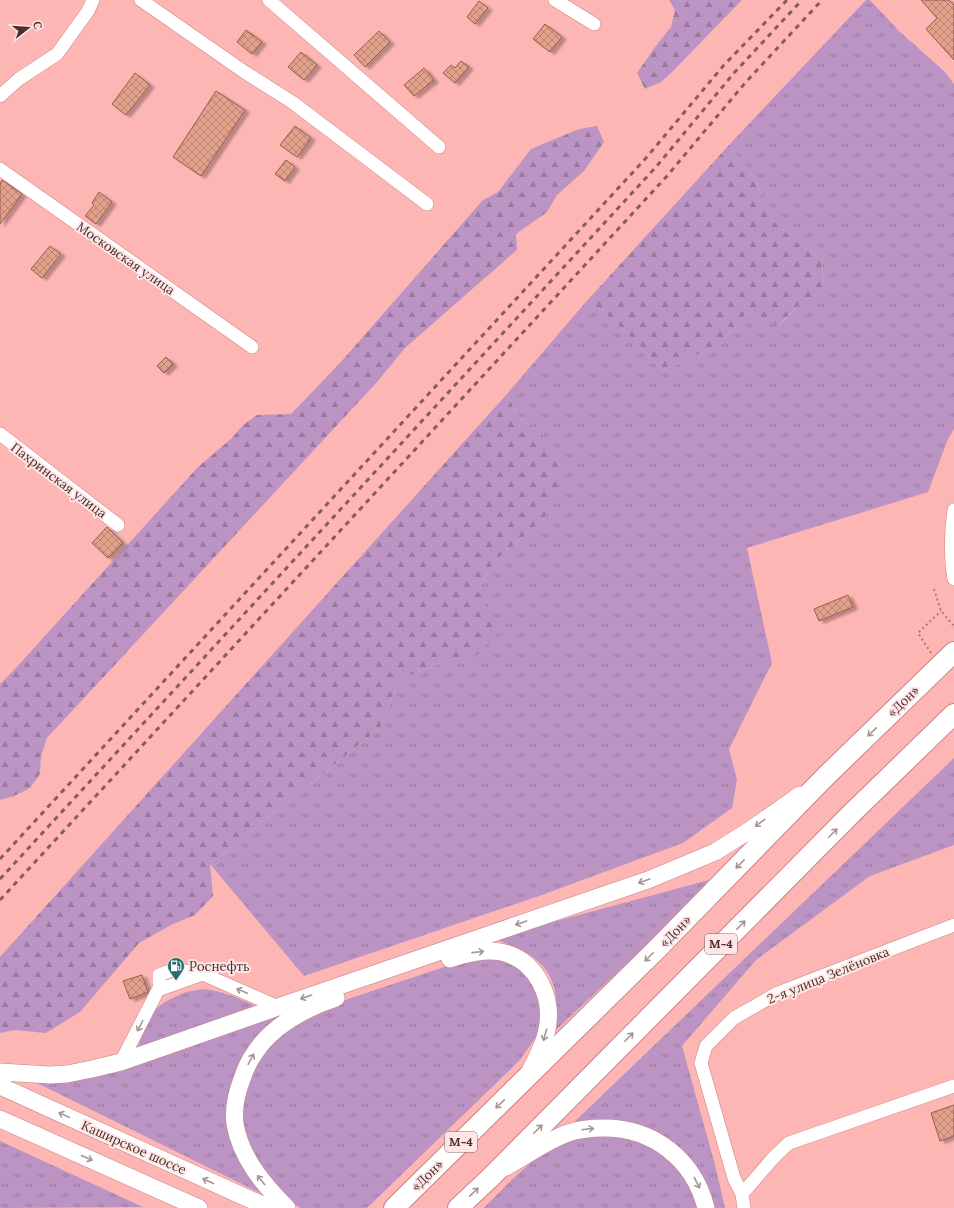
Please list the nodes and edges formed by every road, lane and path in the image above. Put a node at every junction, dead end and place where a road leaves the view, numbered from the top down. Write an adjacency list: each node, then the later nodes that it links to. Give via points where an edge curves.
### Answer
1 (93, 0): 6 (street, via 57,54 19,79)
2 (141, 0): 9 (street, via 292,102)
3 (269, 0): 7 (street)
4 (555, 0): 5 (street)
5 (594, 24)
6 (0, 96)
7 (439, 147)
8 (0, 169): 10 (street, Московская улица)
9 (427, 204)
10 (252, 347)
11 (0, 434): 13 (street, Пахринская улица)
12 (953, 515): 14 (street); 15 (street, via 951,540)
13 (118, 525)
14 (954, 536)
15 (954, 579)
16 (934, 589): 17 (path)
17 (941, 611): 18 (path); 20 (path, via 918,633)
18 (954, 626)
19 (954, 652): 20 (highway, «Дон» / М-4)
20 (940, 666): 22 (highway, «Дон» / М-4, one-way to 22)
21 (954, 714): 33 (highway, М-4, one-way to 21, via 853,812)
22 (826, 776): 26 (main road, one-way to 26, via 715,852 687,864 648,880); 29 (highway, «Дон» / М-4, one-way to 29)
23 (954, 925): 34 (street, 2-я улица Зелёновка, via 778,993 734,1018 706,1046 701,1063 734,1178)
24 (194, 973): 25 (street); 25 (street, via 173,961 159,965); 26 (street, one-way to 24)
25 (159, 983): 27 (street, one-way to 27)
26 (278, 1007): 27 (main road)
27 (121, 1062): 28 (main road, via 67,1074)
28 (0, 1072)
29 (528, 1077): 37 (main road, one-way to 29, via 272,1194 248,1161 235,1123 235,1104 246,1069 260,1045 283,1024 303,1012 329,1000 469,953 486,951 515,956 528,965 540,980 547,998 546,1034); 38 (highway, «Дон» / М-4, one-way to 38)
30 (0, 1086): 36 (main road, Каширское шоссе, one-way to 30)
31 (954, 1086): 34 (street, via 788,1143)
32 (0, 1119): 35 (main road, one-way to 35)
33 (491, 1177): 39 (highway, М-4, one-way to 33); 40 (main road, one-way to 40, via 552,1140 569,1133 594,1128 620,1128 641,1134 674,1153 691,1173 704,1198)
34 (742, 1194): 41 (street)
35 (199, 1208)
36 (269, 1208)
37 (287, 1208)
38 (394, 1208)
39 (458, 1208)
40 (706, 1208)
41 (744, 1208)

